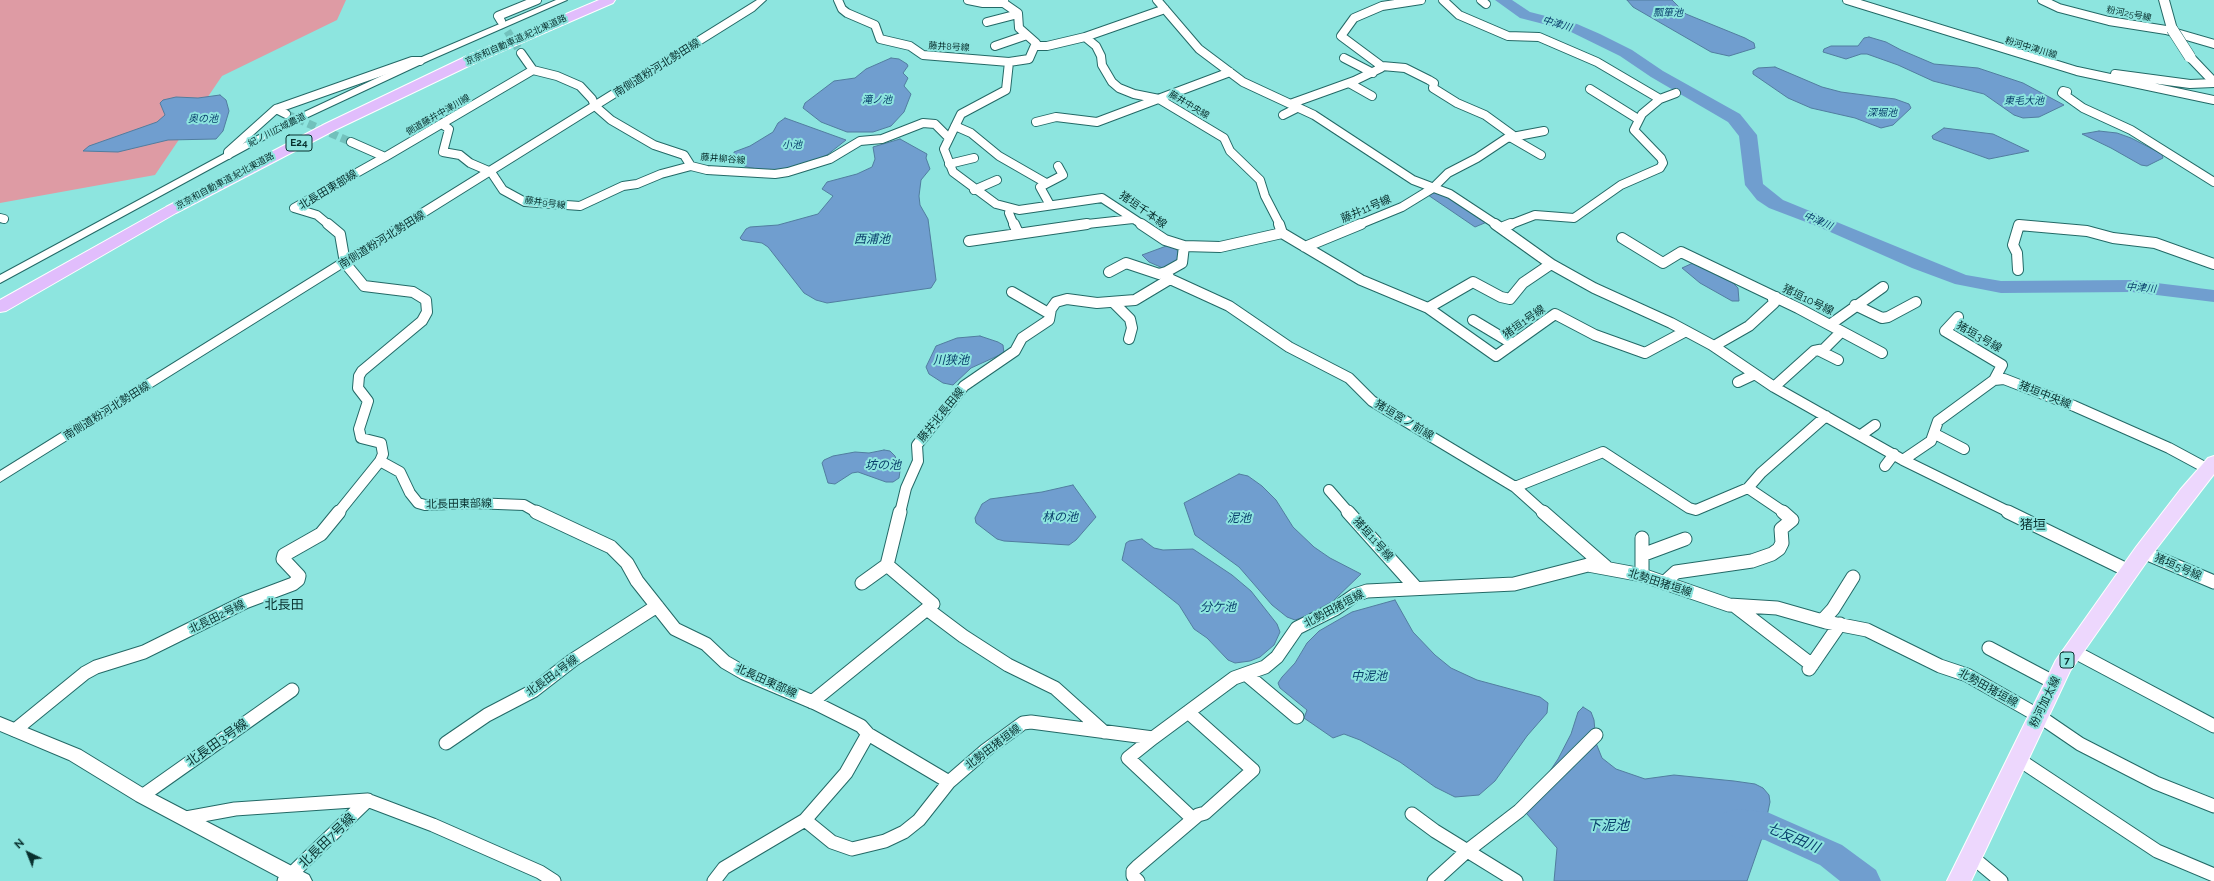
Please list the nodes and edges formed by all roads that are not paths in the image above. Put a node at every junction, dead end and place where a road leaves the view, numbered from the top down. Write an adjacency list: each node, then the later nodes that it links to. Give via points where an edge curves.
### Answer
1 (537, 0): 17 (street, via 498,16)
2 (563, 0): 26 (street, 紀ノ川広域農道)
3 (609, 0): 94 (highway, 京奈和自動車道;紀北東道路 / E24, via 472,59 330,127 171,210)
4 (762, 0): 43 (street, 南側道粉河北勢田線)
5 (838, 0): 27 (street, 藤井8号線, via 842,9 875,25 880,39 910,46 923,55)
6 (968, 0): 13 (street, via 983,3)
7 (1156, 0): 15 (street)
8 (1421, 0): 14 (street)
9 (1443, 0): 40 (street, via 1460,15 1508,36 1539,37 1597,62)
10 (1846, 0): 28 (street, 粉河中津川線)
11 (2042, 0): 21 (street, 粉河25号線, via 2059,8 2109,21 2166,30)
12 (2164, 0): 34 (main road, bridge, via 2172,29 2190,57)
13 (1004, 1): 16 (street)
14 (1390, 2): 29 (street, via 1358,15 1341,33 1344,39)
15 (1165, 9): 20 (street); 31 (street, via 1199,49)
16 (1018, 14): 18 (street); 19 (street, via 1019,28)
17 (501, 21)
18 (987, 22)
19 (1027, 35): 22 (street); 23 (street, via 1036,43)
20 (1085, 37): 23 (street, via 1047,46); 39 (street, 藤井中央線, via 1096,46 1112,82 1126,92)
21 (2214, 44)
22 (995, 46)
23 (1035, 46): 27 (street, via 1029,59)
24 (521, 53): 30 (street)
25 (1344, 58): 32 (street)
26 (420, 61): 47 (street, via 412,61 283,104); 58 (street, 紀ノ川広域農道, via 288,123)
27 (1009, 62): 53 (street, 猪垣千本線, via 1004,92 961,114)
28 (2044, 62): 34 (street, via 2048,60 2082,70 2167,81); 41 (street, 粉河中津川線, via 2120,82)
29 (1382, 66): 32 (street); 46 (street, via 1401,67 1411,71 1432,82 1433,88)
30 (533, 70): 43 (street, 藤井柳谷線, via 557,76 580,86 592,98); 52 (street, 側道藤井中津川線)
31 (1230, 72): 39 (street); 44 (street, via 1244,82)
32 (1373, 73): 33 (street)
33 (1349, 83): 38 (street); 44 (street)
34 (2214, 83)
35 (1590, 89): 50 (street)
36 (2067, 92): 67 (street, via 2062,93 2083,108 2131,130)
37 (1676, 94): 40 (street)
38 (1372, 96)
39 (1157, 99): 51 (street, via 1097,122 1056,117); 76 (street, 藤井中央線, via 1224,138 1230,151 1260,180)
40 (1660, 99): 50 (street)
41 (2214, 100)
42 (1483, 103): 46 (street)
43 (595, 106): 63 (street, 藤井柳谷線, via 611,120 654,145 684,155); 65 (street, 南側道粉河北勢田線)
44 (1294, 106): 49 (street); 69 (street, via 1339,131 1413,180)
45 (1448, 107): 46 (street)
46 (1471, 109): 55 (street, via 1485,116)
47 (276, 110): 48 (street); 58 (street, via 228,152)
48 (286, 114)
49 (1283, 115)
50 (1638, 119): 74 (street, via 1634,130 1661,158 1664,164 1660,168 1621,185 1574,218 1535,215)
51 (1036, 122)
52 (442, 124): 60 (street, 側道藤井中津川線); 65 (street, via 449,129 443,152 460,155 470,163)
53 (955, 126): 56 (street, 猪垣千本線); 68 (street, via 971,133 999,156)
54 (1544, 130): 55 (street)
55 (1512, 137): 59 (street); 69 (street, 藤井11号線, via 1448,173)
56 (949, 138): 62 (street, 猪垣千本線, via 944,149); 63 (street, 藤井柳谷線, via 935,124 923,123 882,139 860,141 830,159 788,172 775,174 719,171)
57 (351, 142): 60 (street)
58 (228, 155): 87 (street, 紀ノ川広域農道)
59 (1541, 155)
60 (385, 157): 81 (street, 北長田東部線, via 294,208 317,215 340,234)
61 (974, 158): 62 (street)
62 (949, 164): 70 (street, 猪垣千本線, via 956,175)
63 (691, 166): 65 (street, 藤井9号線, via 637,184 621,183 580,206 525,202 503,190)
64 (1058, 166): 68 (street, via 1063,175)
65 (491, 172): 81 (street, 南側道粉河北勢田線)
66 (997, 180): 70 (street)
67 (2214, 182)
68 (1046, 183): 71 (street, via 1040,187)
69 (1433, 188): 74 (street, via 1450,194); 80 (street, 藤井11号線, via 1402,207)
70 (974, 190): 71 (street, 猪垣千本線, via 996,204 1011,209)
71 (1050, 205): 73 (street, 猪垣千本線, via 1102,198)
72 (1009, 213): 75 (street)
73 (1133, 219): 75 (street); 79 (street, 猪垣千本線, via 1165,240)
74 (1501, 228): 82 (street)
75 (1018, 233): 78 (street)
76 (1282, 233): 79 (street, 猪垣千本線, via 1220,247); 80 (street)
77 (1622, 238): 90 (street, 猪垣10号線, via 1663,263 1681,252 1743,284)
78 (969, 241)
79 (1184, 246): 86 (street, 藤井北長田線, via 1182,263)
80 (1305, 247): 95 (street, via 1378,288)
81 (345, 263): 117 (street, 北長田東部線, via 364,286 413,292 426,300 428,306 422,321 359,376 358,388 368,401 359,433 361,438 381,443 383,454); 120 (street, 南側道粉河北勢田線)
82 (1550, 264): 95 (street, via 1523,283 1510,299 1473,282); 100 (street, via 1594,288)
83 (2214, 264): 84 (street, via 2155,243 2113,238 2087,231 2019,225 2013,245 2017,253)
84 (2018, 270)
85 (1109, 272): 86 (street, 猪垣宮ノ前線, via 1126,263)
86 (1168, 276): 92 (street, 藤井北長田線, via 1135,300); 121 (street, 猪垣宮ノ前線, via 1229,306 1289,347 1349,378 1372,401)
87 (0, 280)
88 (1883, 287): 93 (street)
89 (1012, 292): 96 (street)
90 (1776, 297): 99 (street, 猪垣10号線); 103 (street, via 1749,326)
91 (1916, 302): 93 (street, via 1882,318)
92 (1114, 303): 96 (street, 藤井北長田線, via 1060,300); 101 (street, via 1130,319 1132,328)
93 (1855, 305): 99 (street)
94 (0, 307)
95 (1428, 308): 102 (street, 猪垣1号線, via 1496,356)
96 (1050, 314): 128 (street, 藤井北長田線, via 1049,320 1022,338 1015,351 964,386 917,445 918,461 906,488)
97 (1958, 317): 108 (street, 猪垣3号線, via 1945,331 2002,365)
98 (1473, 320): 102 (street)
99 (1835, 327): 104 (street, 猪垣10号線, via 1840,333 1824,349); 105 (street)
100 (1686, 331): 102 (street, 猪垣1号線, via 1646,353 1595,335 1555,314); 103 (street)
101 (1129, 339)
102 (1513, 344)
103 (1714, 346): 107 (street)
104 (1818, 350): 106 (street); 110 (street, 猪垣10号線)
105 (1882, 353)
106 (1838, 360)
107 (1755, 374): 109 (street); 110 (street)
108 (1994, 380): 113 (street, via 1938,421); 118 (street, 猪垣中央線, via 2004,379 2031,389)
109 (1738, 382)
110 (1774, 387): 111 (street)
111 (1826, 416): 114 (street); 122 (street, via 1761,473)
112 (1875, 425): 114 (street)
113 (1935, 434): 115 (street); 116 (street, via 1931,441)
114 (1861, 435): 116 (street)
115 (1964, 449)
116 (1898, 457): 119 (street); 130 (street)
117 (380, 461): 137 (street, 北長田東部線, via 400,472 418,503 524,505 604,543 627,562 636,581); 153 (street, 北長田2号線, via 321,534 284,555 283,558 299,576 293,584 245,602 144,652 96,667 85,673)
118 (2211, 465): 126 (main road, 粉河加太線 / 7)
119 (1885, 466)
120 (0, 478)
121 (1515, 487): 122 (street, via 1603,452 1689,508 1696,510); 129 (street, 猪垣宮ノ前線)
122 (1748, 488): 135 (street, via 1785,512 1792,520 1780,530 1782,542 1779,549 1752,561 1676,572)
123 (1329, 490): 136 (street, 猪垣11号線)
124 (1642, 538): 127 (street)
125 (1685, 539): 127 (street)
126 (2143, 552): 130 (main road, 粉河加太線 / 7); 133 (street, 猪垣5号線)
127 (1642, 555): 131 (street)
128 (887, 565): 134 (street); 139 (street, via 933,604)
129 (1606, 567): 131 (street, 北勢田猪垣線); 136 (street, 北勢田猪垣線, via 1582,566 1514,584)
130 (2129, 571): 143 (main road, 粉河加太線 / 7)
131 (1642, 575): 135 (street, 北勢田猪垣線)
132 (1853, 577): 140 (street, via 1834,609)
133 (2214, 582)
134 (862, 583)
135 (1664, 583): 138 (street, 北勢田猪垣線, via 1719,603)
136 (1417, 589): 144 (street, 北勢田猪垣線, via 1367,591 1355,595 1335,609 1297,628 1277,657 1265,667)
137 (657, 606): 147 (street, 北長田東部線, via 676,629 706,644 725,662 744,673); 158 (street, 北長田4号線, via 573,660 533,692 487,715)
138 (1735, 606): 140 (street, 北勢田猪垣線, via 1769,607); 141 (street, via 1810,667)
139 (927, 609): 147 (street); 154 (street, via 1008,665 1056,688)
140 (1822, 621): 141 (street, 北勢田猪垣線)
141 (1840, 624): 150 (street, 北勢田猪垣線, via 1867,630 1940,666 1958,671)
142 (1989, 648): 145 (street)
143 (2073, 651): 145 (main road, 粉河加太線 / 7); 152 (street)
144 (1247, 675): 148 (street, 北勢田猪垣線, via 1234,678); 149 (street)
145 (2055, 684): 150 (main road, 粉河加太線 / 7)
146 (292, 690): 161 (street, 北長田3号線)
147 (812, 702): 155 (street, 北長田東部線, via 862,726)
148 (1188, 712): 157 (street, 北勢田猪垣線); 166 (street, via 1252,770 1206,813)
149 (1297, 716)
150 (2039, 716): 159 (main road, 粉河加太線 / 7); 163 (street, 北勢田猪垣線, via 2087,747 2156,783)
151 (0, 724): 153 (street)
152 (2214, 726)
153 (15, 730): 161 (street, via 75,755)
154 (1104, 732): 157 (street, 北勢田猪垣線); 160 (street, 北勢田猪垣線, via 1031,722 1024,724 986,750)
155 (868, 734): 160 (street, 北長田東部線); 167 (street, via 846,773)
156 (1596, 735): 168 (street, via 1519,811)
157 (1153, 738): 166 (street, via 1128,758)
158 (446, 743)
159 (2018, 759): 169 (main road, 粉河加太線 / 7); 170 (street, via 2157,851)
160 (949, 782): 167 (street, 北勢田猪垣線, via 919,820 904,832 869,846 852,849 832,842)
161 (142, 796): 165 (street)
162 (368, 800): 165 (street, via 234,809); 171 (street, 北長田7号線); 172 (street, via 433,825 540,872)
163 (2214, 806)
164 (1412, 814): 168 (street, via 1434,831)
165 (186, 818): 171 (street)
166 (1193, 819): 174 (street, via 1137,866 1133,876)
167 (805, 820): 173 (street, via 724,868)
168 (1468, 851): 175 (street); 176 (street)
169 (1971, 856): 177 (main road, 粉河加太線 / 7); 178 (street)
170 (2214, 875)
171 (293, 879)
172 (554, 881)
173 (714, 881)
174 (1138, 881)
175 (1434, 881)
176 (1516, 881)
177 (1959, 881)
178 (2001, 881)

